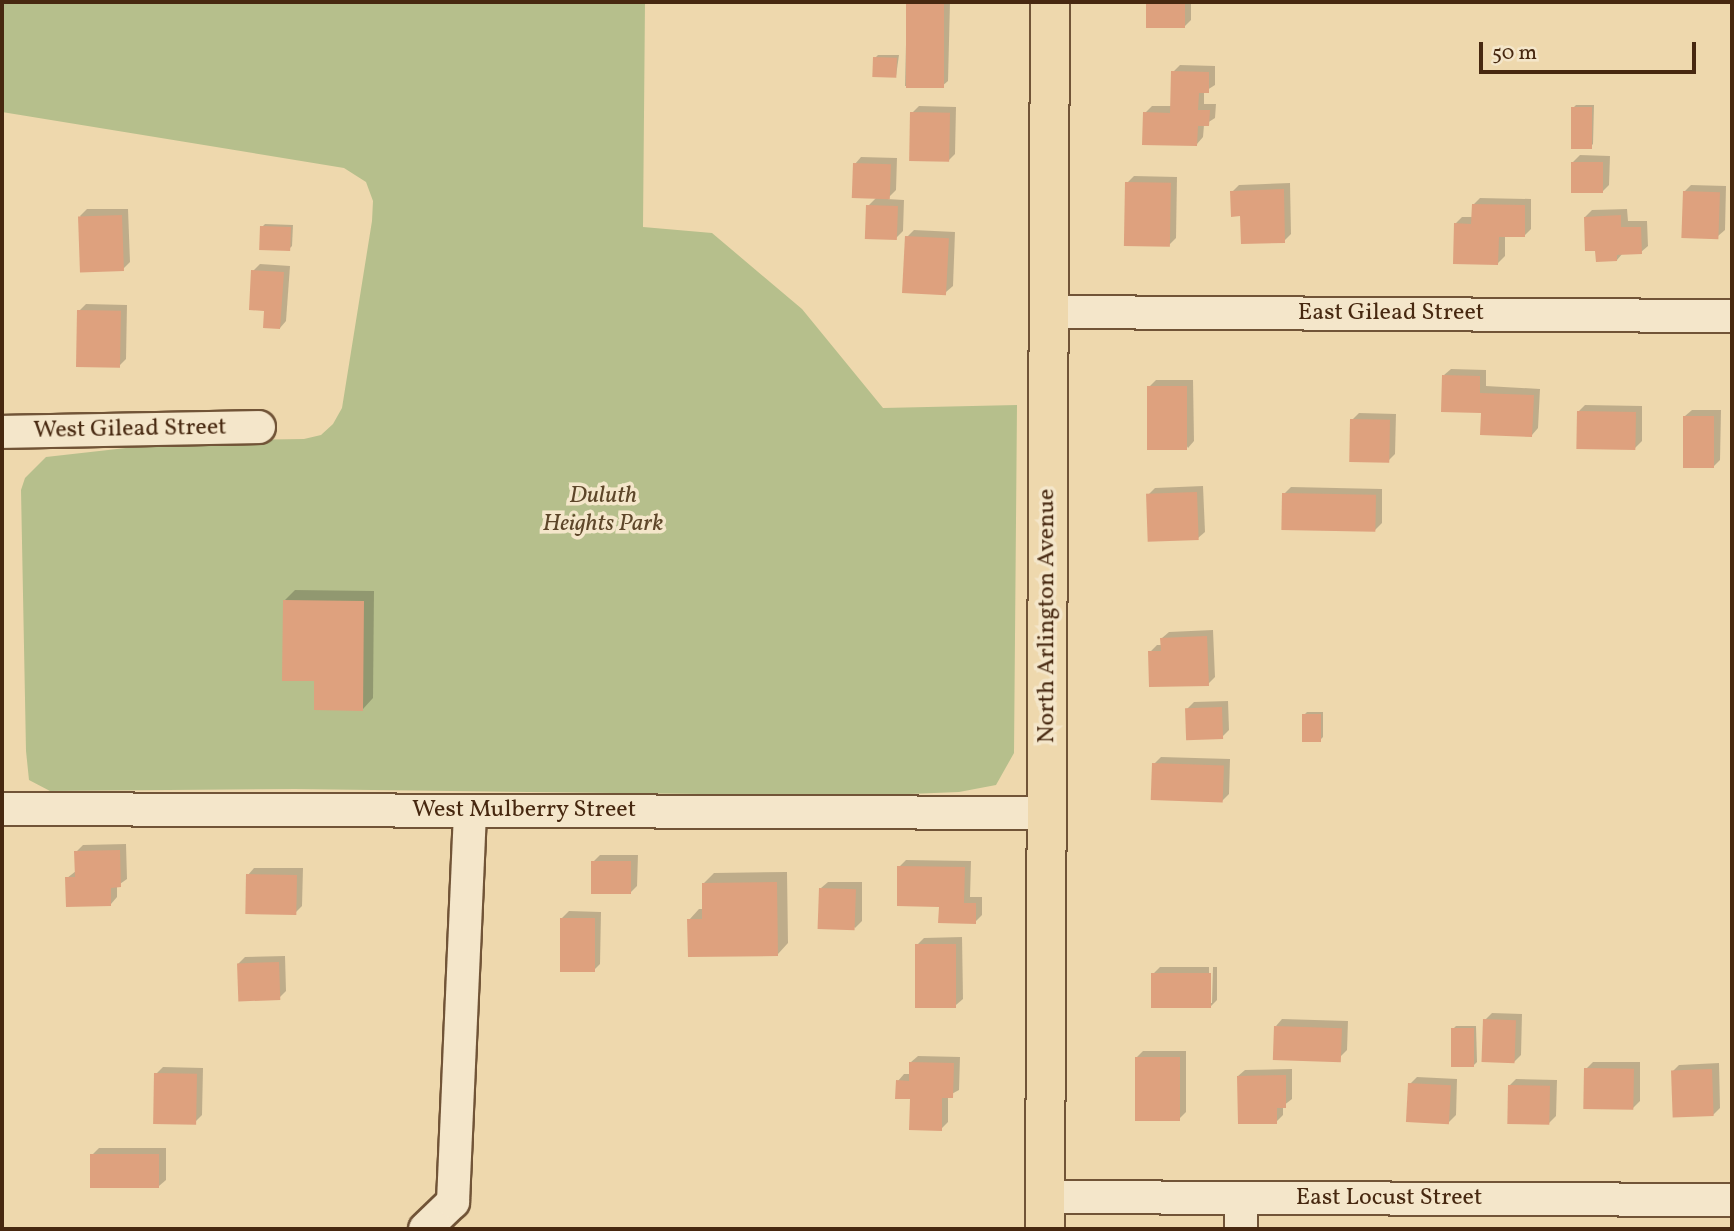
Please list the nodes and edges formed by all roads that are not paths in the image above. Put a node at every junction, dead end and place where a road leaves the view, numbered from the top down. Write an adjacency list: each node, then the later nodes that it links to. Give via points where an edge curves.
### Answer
1 (1050, 2): 2 (main road, North Arlington Avenue)
2 (1049, 312): 3 (street, East Gilead Street); 8 (main road, North Arlington Avenue)
3 (1732, 316)
4 (259, 427): 5 (street, West Gilead Street)
5 (2, 432)
6 (2, 809): 7 (street, West Mulberry Street)
7 (470, 811): 8 (street, West Mulberry Street); 12 (street, via 453,1202)
8 (1046, 813): 10 (main road, North Arlington Avenue)
9 (1732, 1200): 11 (street, East Locust Street)
10 (1045, 1213): 11 (street, East Locust Street)
11 (1241, 1214)
12 (425, 1229)

